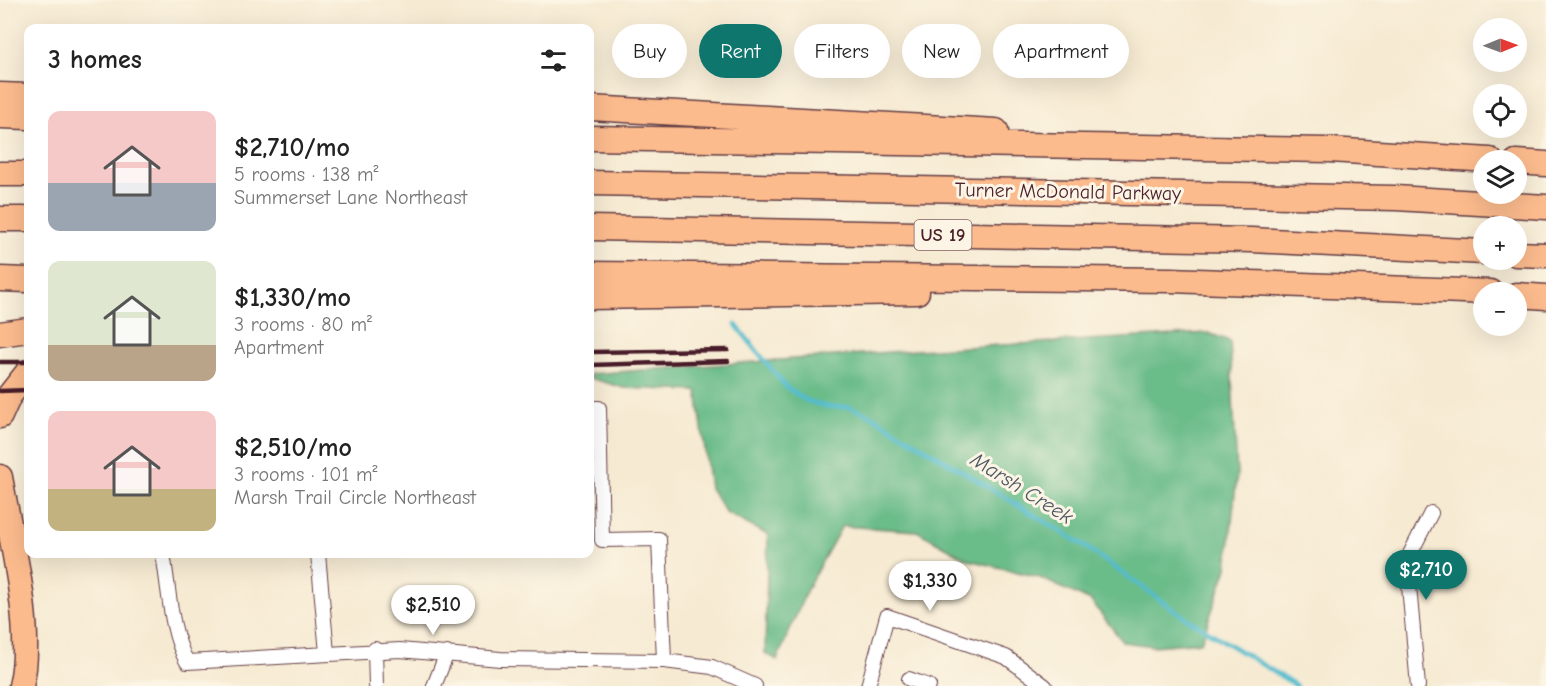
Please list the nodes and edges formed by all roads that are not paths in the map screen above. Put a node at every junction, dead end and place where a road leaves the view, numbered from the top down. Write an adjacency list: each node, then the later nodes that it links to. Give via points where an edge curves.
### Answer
1 (0, 95): 2 (highway)
2 (24, 96)
3 (594, 108): 7 (highway, via 923,125)
4 (0, 116): 5 (highway)
5 (24, 117)
6 (594, 138): 7 (highway)
7 (1169, 148): 8 (highway, via 1330,150)
8 (1473, 159)
9 (1527, 163): 10 (highway)
10 (1546, 164)
11 (0, 174): 12 (highway)
12 (24, 174)
13 (594, 183): 14 (highway, Turner McDonald Parkway, via 1396,198)
14 (1546, 207)
15 (0, 219): 16 (highway)
16 (24, 219)
17 (594, 228): 18 (highway, US 19, via 1252,240)
18 (1473, 251)
19 (1527, 254): 20 (highway)
20 (1546, 255)
21 (594, 274): 22 (highway)
22 (1048, 278): 25 (highway); 27 (highway, via 1007,289)
23 (0, 279): 24 (highway)
24 (24, 280)
25 (1473, 291)
26 (1527, 296): 28 (highway)
27 (594, 297)
28 (1546, 297)
29 (24, 331): 30 (highway)
30 (0, 334)
31 (24, 377): 33 (highway)
32 (594, 408): 36 (street, via 599,408)
33 (0, 416)
34 (0, 477): 44 (highway, via 25,635 26,661)
35 (1431, 513): 51 (street, via 1410,554 1408,575)
36 (596, 540): 42 (street, via 659,539)
37 (165, 558): 40 (street, via 173,613 187,662)
38 (318, 558): 40 (street)
39 (375, 649): 40 (street); 41 (street); 45 (street)
40 (327, 653)
41 (447, 653): 42 (street, via 500,658); 46 (street)
42 (664, 661): 47 (street, via 712,667)
43 (909, 679): 49 (street)
44 (21, 686)
45 (376, 686)
46 (434, 686)
47 (754, 686)
48 (868, 686): 50 (street, via 887,616 1006,657)
49 (929, 686)
50 (1045, 686)
51 (1418, 686)

